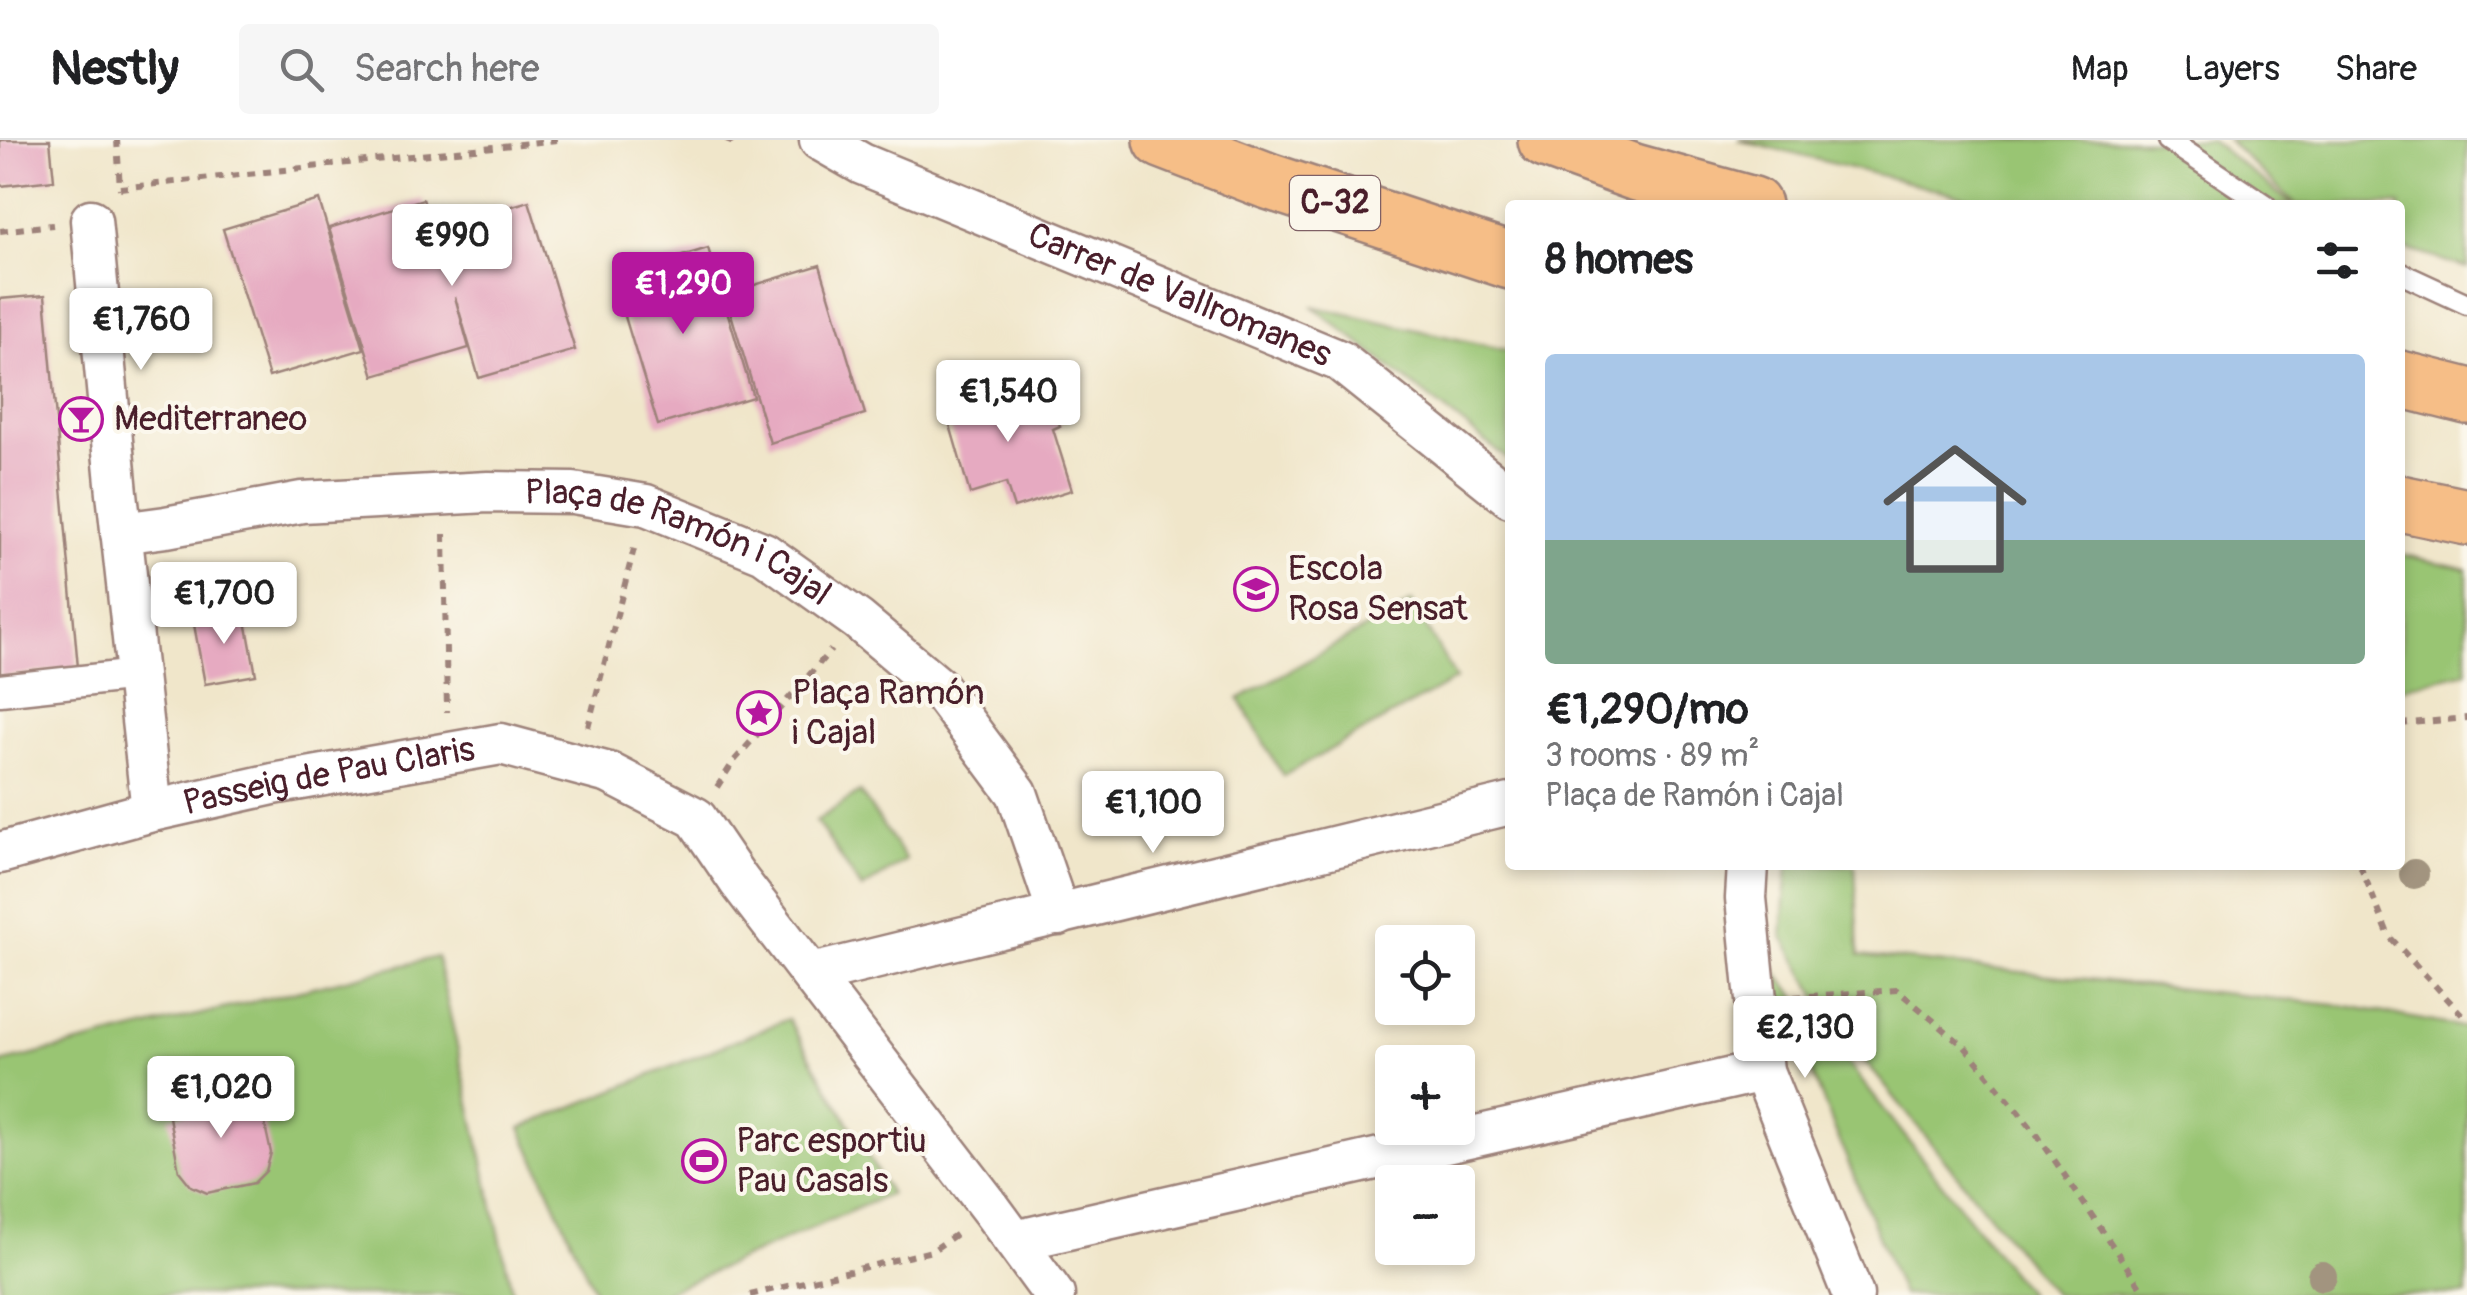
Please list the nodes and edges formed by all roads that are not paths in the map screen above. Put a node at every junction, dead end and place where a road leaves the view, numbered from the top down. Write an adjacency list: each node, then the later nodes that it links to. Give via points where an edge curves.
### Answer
1 (820, 140): 13 (street, Carrer de Vallromanes, via 862,164 1340,361)
2 (1162, 140): 8 (highway, C-32)
3 (1546, 140): 5 (highway)
4 (2168, 140): 6 (lane)
5 (1734, 200)
6 (2258, 200)
7 (92, 220): 16 (street)
8 (1505, 259)
9 (2405, 275): 10 (lane)
10 (2467, 304)
11 (2405, 381): 12 (highway)
12 (2467, 396)
13 (1505, 493)
14 (2405, 504): 15 (highway)
15 (2467, 517)
16 (121, 533): 17 (street); 23 (street, Plaça de Ramón i Cajal, via 302,502 573,493 646,506 764,553 938,687 1017,793)
17 (136, 674): 18 (street); 20 (street)
18 (0, 690)
19 (1505, 805): 23 (street)
20 (152, 811): 21 (street, Passeig de Pau Claris); 24 (street, Passeig de Pau Claris, via 501,744 609,773 696,818)
21 (0, 853)
22 (1748, 870): 25 (street)
23 (1059, 915): 24 (street)
24 (812, 974): 26 (street, Passeig de Pau Claris)
25 (1763, 1071): 26 (street); 28 (street)
26 (1003, 1225): 27 (street, Passeig de Pau Claris)
27 (1054, 1295)
28 (1853, 1295)

